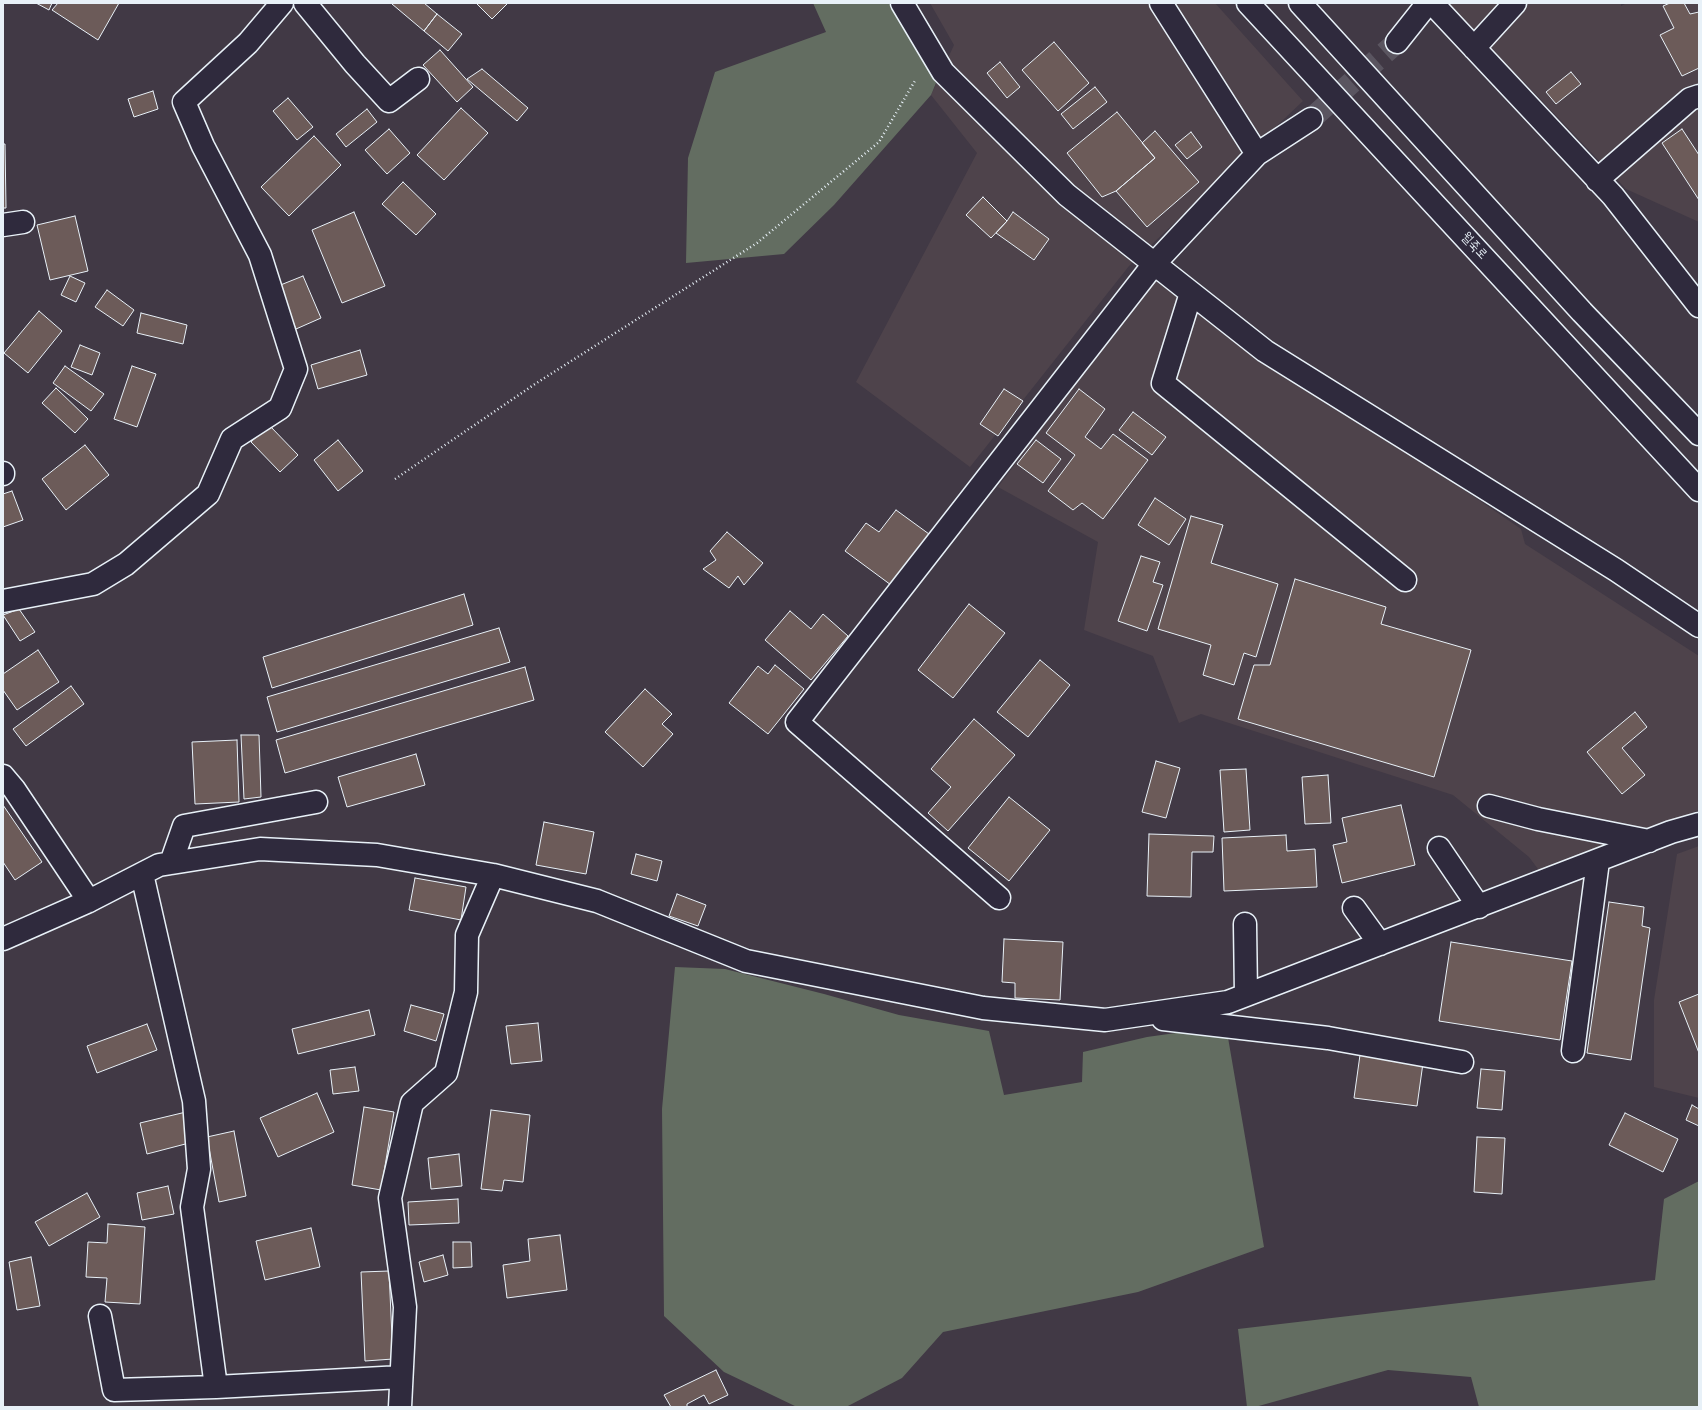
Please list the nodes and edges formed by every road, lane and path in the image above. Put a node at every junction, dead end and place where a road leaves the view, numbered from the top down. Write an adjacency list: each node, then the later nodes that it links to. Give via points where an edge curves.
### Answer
1 (282, 3): 25 (street, via 248,44 184,102 203,146 260,255 296,369 280,408 232,439 208,494 126,564 93,584)
2 (305, 3): 13 (street, via 389,101)
3 (902, 3): 12 (street)
4 (1161, 3): 16 (street)
5 (1248, 3): 23 (street, 월죽로)
6 (1300, 3): 21 (street, via 1582,312)
7 (1428, 3): 10 (street)
8 (1432, 3): 11 (street)
9 (1515, 3): 11 (street)
10 (1397, 42)
11 (1474, 48): 17 (street)
12 (932, 53): 18 (street, via 943,72 1067,195); 22 (path, via 879,142 757,243 535,384)
13 (418, 79)
14 (1699, 96): 17 (street, via 1690,99)
15 (1311, 119): 16 (street)
16 (1257, 154): 18 (street)
17 (1597, 180): 20 (street, via 1613,196)
18 (1154, 264): 19 (street); 37 (street, via 797,722)
19 (1191, 293): 24 (street, via 1164,383); 26 (street, via 1265,351 1616,570)
20 (1699, 306)
21 (1699, 434)
22 (395, 480)
23 (1699, 490)
24 (1405, 580)
25 (3, 601)
26 (1699, 626)
27 (3, 776): 38 (street)
28 (316, 802): 34 (street, via 184,826)
29 (1489, 806): 31 (street, via 1538,819)
30 (1699, 824): 31 (street)
31 (1649, 841): 33 (street)
32 (1439, 848): 39 (street)
33 (1598, 860): 39 (street); 46 (street)
34 (171, 863): 35 (street, via 159,865); 36 (street, via 260,849 377,855)
35 (142, 874): 38 (street); 50 (street, via 194,1101 199,1169 192,1207)
36 (493, 875): 45 (street, via 598,901 746,961 983,1008 1105,1020); 49 (street, via 467,935 466,992 446,1073 412,1103 390,1198 404,1307)
37 (999, 898)
38 (89, 901): 42 (street)
39 (1479, 906): 43 (street)
40 (1354, 908): 43 (street)
41 (1245, 924): 44 (street)
42 (3, 939)
43 (1380, 944): 44 (street)
44 (1246, 995): 45 (street, via 1228,1002)
45 (1134, 1016): 47 (street, via 1328,1038)
46 (1573, 1051)
47 (1462, 1062)
48 (100, 1316): 50 (street, via 114,1390)
49 (401, 1377): 50 (street); 51 (street)
50 (216, 1387)
51 (400, 1407)

